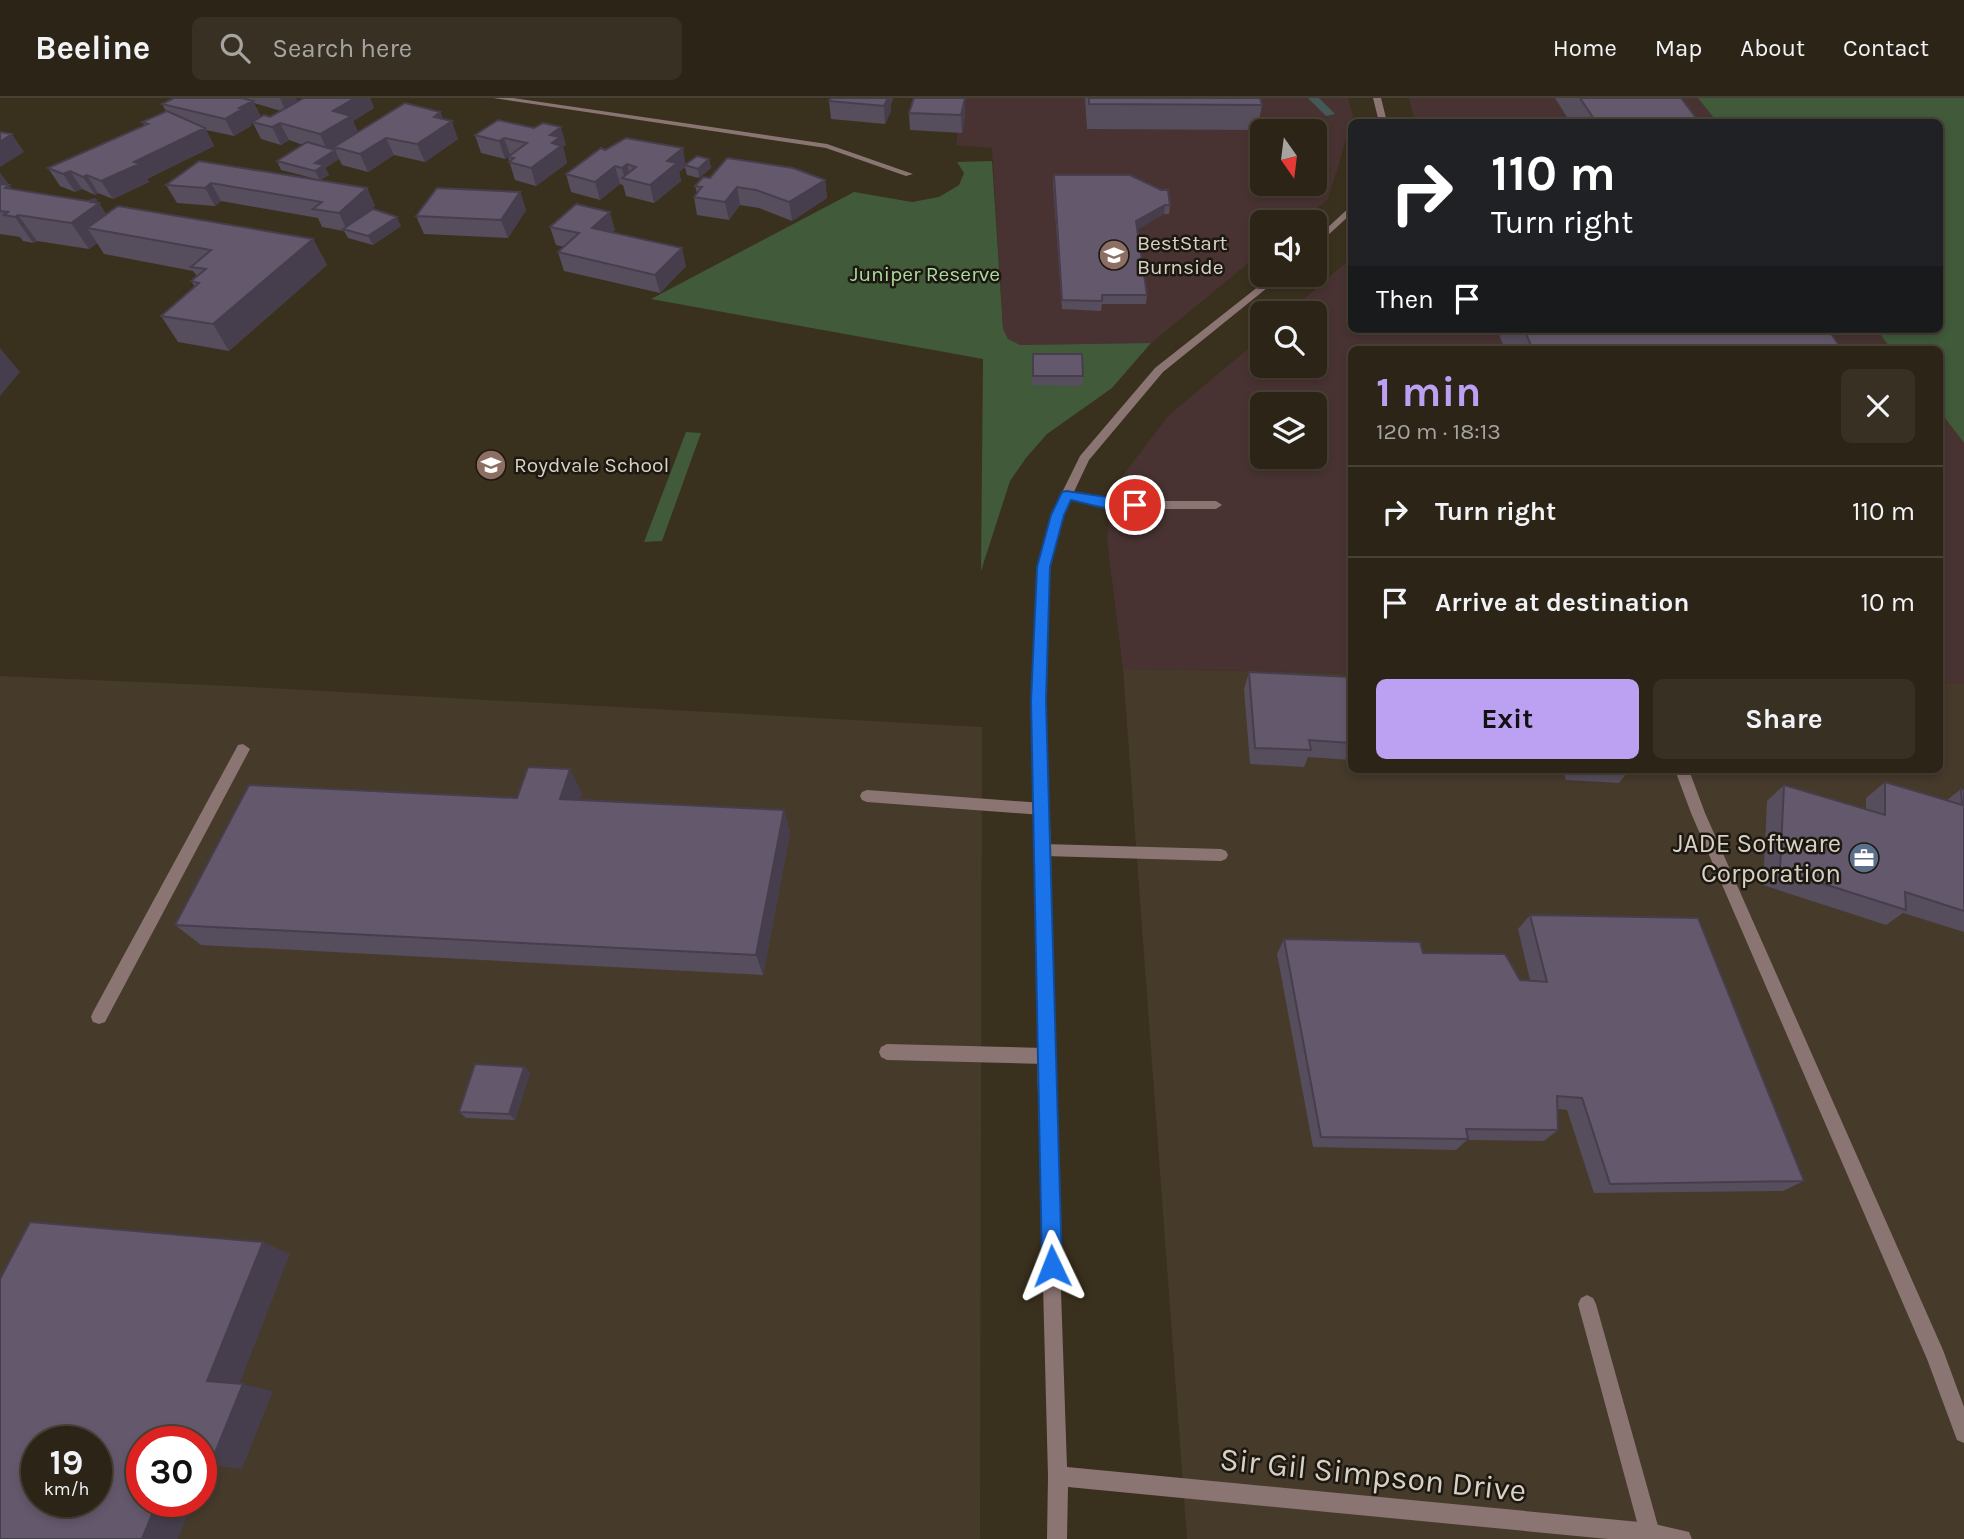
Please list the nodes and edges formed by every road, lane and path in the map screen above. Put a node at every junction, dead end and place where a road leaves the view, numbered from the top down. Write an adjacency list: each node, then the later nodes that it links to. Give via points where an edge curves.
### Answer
1 (497, 98): 4 (street, via 827,146)
2 (1377, 98): 3 (street)
3 (1382, 119)
4 (909, 174)
5 (1348, 212): 6 (street)
6 (1327, 232)
7 (1264, 287): 8 (street, via 1159,370 1084,459)
8 (1067, 495): 9 (street, via 1116,505); 13 (street, via 1044,567 1039,701)
9 (1216, 505)
10 (243, 749): 16 (street)
11 (1683, 773): 20 (street, via 1936,1357)
12 (867, 796): 13 (street)
13 (1042, 809): 14 (street)
14 (1044, 850): 15 (street); 18 (street)
15 (1221, 855)
16 (99, 1017)
17 (887, 1052): 18 (street)
18 (1045, 1056): 21 (street)
19 (1587, 1304): 22 (street)
20 (1964, 1433)
21 (1058, 1476): 22 (street, Sir Gil Simpson Drive); 23 (street)
22 (1650, 1533): 24 (street, Sir Gil Simpson Drive)
23 (1057, 1539)
24 (1682, 1539)

